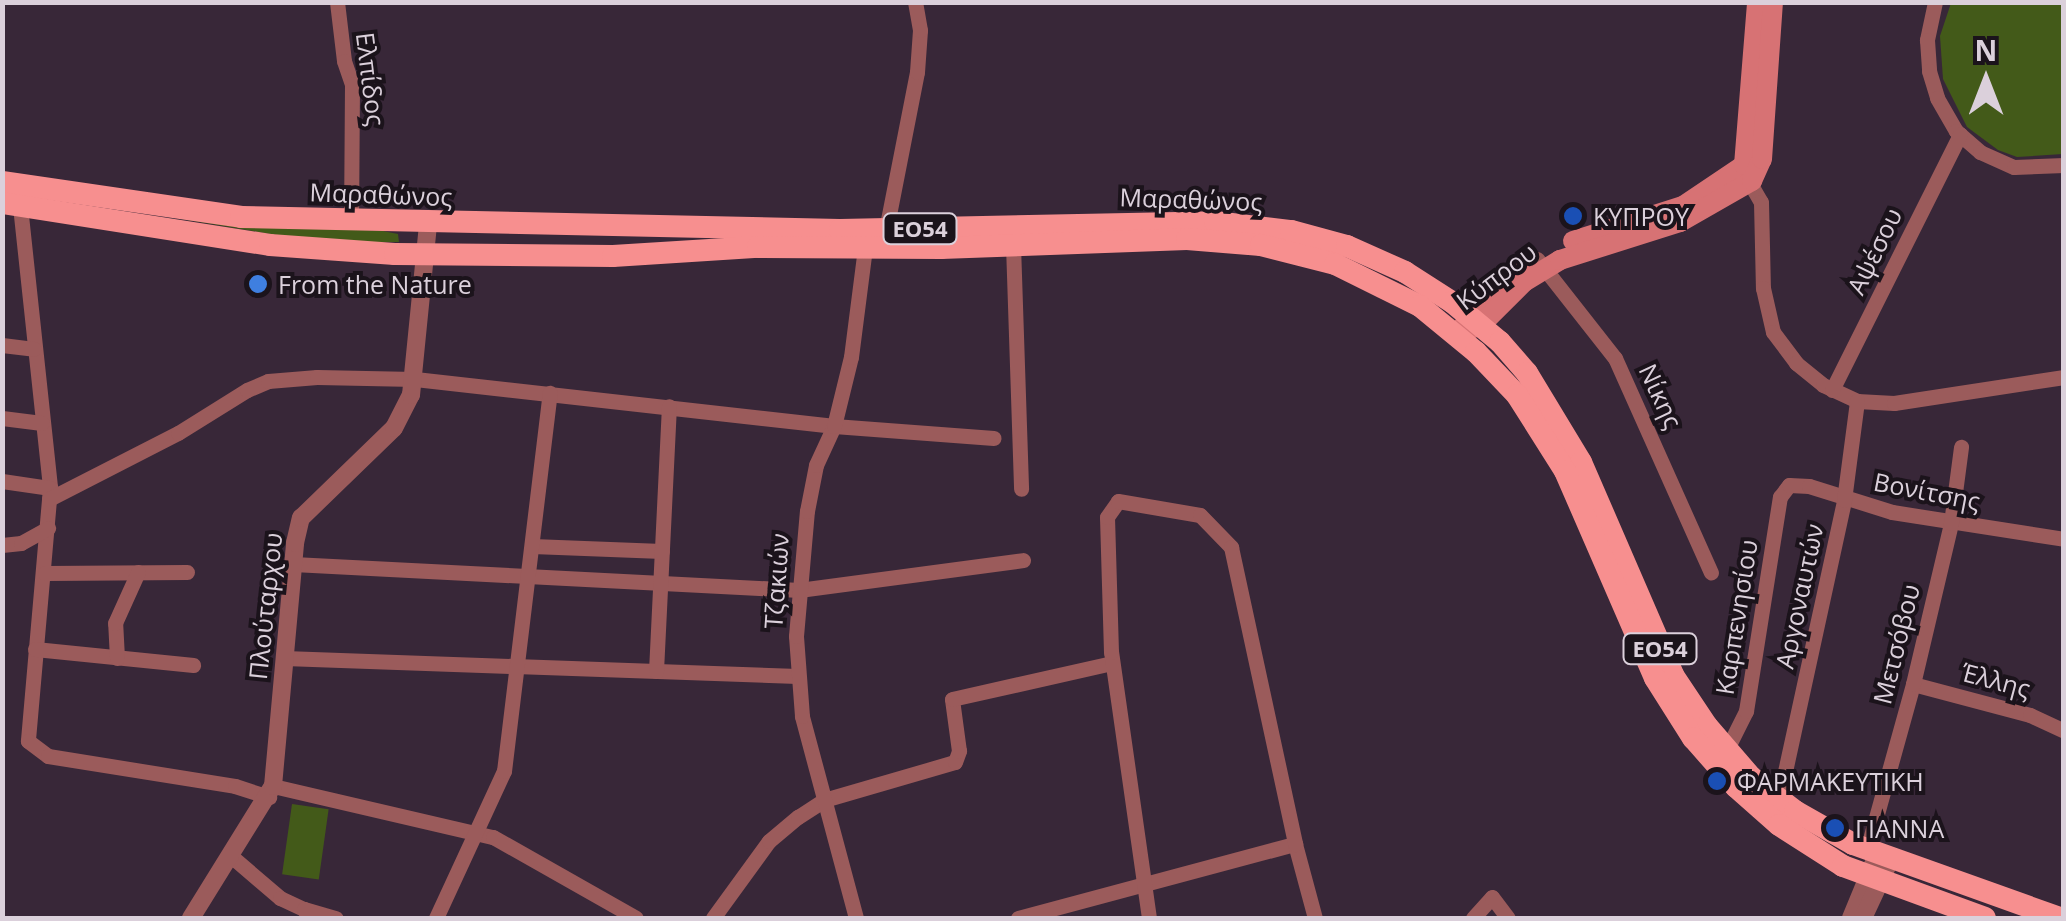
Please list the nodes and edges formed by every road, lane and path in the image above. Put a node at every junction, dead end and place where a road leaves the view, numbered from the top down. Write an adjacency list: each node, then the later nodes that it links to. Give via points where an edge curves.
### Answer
1 (336, 2): 11 (street, Ελπίδος, via 354,101)
2 (915, 2): 12 (street, via 917,72)
3 (1758, 2): 8 (main road)
4 (1773, 2): 8 (main road, via 1762,159)
5 (1935, 2): 6 (street, via 1926,40 1929,71)
6 (1960, 134): 7 (street, via 1988,157 2014,167); 22 (street, Αψέσου)
7 (2064, 165)
8 (1745, 176): 16 (main road, Κύπρου, via 1683,206 1584,236); 22 (street, via 1761,202 1763,288 1773,332 1796,364)
9 (2, 182): 11 (main road, Μαραθώνος / ΕΟ54, via 185,212)
10 (11, 204): 13 (main road, Μαραθώνος / ΕΟ54, via 270,244); 19 (street)
11 (351, 221): 13 (main road, Μαραθώνος / ΕΟ54)
12 (886, 230): 13 (main road, Μαραθώνος / ΕΟ54, via 668,227); 17 (main road, Μαραθώνος / ΕΟ54, via 1262,226 1373,256 1422,282)
13 (424, 244): 15 (main road, Μαραθώνος / ΕΟ54, via 613,256); 21 (street, Πλούταρχου)
14 (1014, 245): 15 (main road, Μαραθώνος / ΕΟ54); 17 (main road, Μαραθώνος / ΕΟ54, via 1188,238 1278,248 1365,276); 32 (street)
15 (865, 248): 28 (street, Τζακιών)
16 (1542, 263): 17 (main road, Κύπρου); 47 (street, Νίκης, via 1630,384)
17 (1469, 325): 61 (main road, Μαραθώνος / ΕΟ54, via 1518,362 1554,413 1666,662); 69 (main road, Μαραθώνος / ΕΟ54, via 1548,439 1643,656 1693,738 1779,825)
18 (2, 345): 19 (street)
19 (34, 349): 27 (street)
20 (2064, 377): 24 (street, via 1919,401)
21 (415, 379): 23 (street); 34 (street, via 268,382); 43 (street, Πλούταρχου, via 394,428 305,512)
22 (1832, 390): 24 (street)
23 (550, 392): 25 (street); 40 (street)
24 (1857, 400): 35 (street, Αργοναυτών)
25 (669, 406): 28 (street); 41 (street)
26 (2, 418): 27 (street)
27 (42, 423): 34 (street)
28 (834, 426): 29 (street); 50 (street, Τζακιών, via 816,465)
29 (994, 438)
30 (1961, 447): 36 (street, Μετσόβου)
31 (2, 481): 34 (street)
32 (1021, 488)
33 (1786, 488): 35 (street, Βονίτσης, via 1808,486); 61 (street, Καρπενησίου, via 1746,711)
34 (49, 494): 37 (street)
35 (1844, 500): 36 (street, Βονίτσης); 63 (street, Αργοναυτών)
36 (1950, 523): 38 (street, Βονίτσης); 59 (street, Μετσόβου)
37 (48, 528): 39 (street); 46 (street)
38 (2064, 540)
39 (2, 545)
40 (532, 546): 41 (street); 48 (street)
41 (662, 551): 49 (street)
42 (1023, 560): 50 (street)
43 (293, 564): 48 (street); 53 (street, Πλούταρχου)
44 (138, 572): 45 (street); 46 (street); 52 (street, via 116,623)
45 (186, 572)
46 (45, 573): 51 (street)
47 (1710, 573)
48 (529, 578): 49 (street); 56 (street)
49 (660, 584): 50 (street); 57 (street)
50 (798, 590): 58 (street, Τζακιών)
51 (35, 649): 52 (street); 62 (street, via 26,728 40,752)
52 (117, 658): 55 (street)
53 (284, 658): 56 (street); 62 (street, Πλούταρχου)
54 (1112, 663): 64 (street, via 952,699 959,751 954,762); 66 (street, via 1110,507 1132,500 1200,515 1234,557); 70 (street)
55 (193, 664)
56 (520, 666): 57 (street); 65 (street, via 504,772)
57 (656, 671): 58 (street)
58 (798, 676): 64 (street, Τζακιών)
59 (1913, 684): 60 (street, Έλλης); 67 (street, Μετσόβου)
60 (2063, 730)
61 (1726, 751): 63 (main road, Μαραθώνος / ΕΟ54)
62 (271, 792): 65 (street); 68 (street, Πλούταρχου)
63 (1779, 799): 67 (main road, Μαραθώνος / ΕΟ54)
64 (824, 800): 76 (street, via 769,840); 77 (street, Τζακιών)
65 (477, 832): 74 (street); 75 (street, via 519,848)
66 (1296, 844): 70 (street); 80 (street)
67 (1878, 855): 69 (street); 86 (main road, Μαραθώνος / ΕΟ54)
68 (231, 856): 71 (street); 72 (street, Πλούταρχου)
69 (1874, 880): 83 (street); 84 (street); 85 (main road, Μαραθώνος / ΕΟ54)
70 (1144, 887): 78 (street); 79 (street)
71 (306, 914): 73 (street)
72 (191, 918)
73 (336, 918)
74 (436, 918)
75 (636, 918)
76 (713, 918)
77 (856, 918)
78 (1018, 918)
79 (1149, 918)
80 (1315, 918)
81 (1472, 918): 82 (street, via 1492,896)
82 (1508, 918)
83 (1850, 918)
84 (1863, 918)
85 (1985, 918)
86 (2060, 918)

